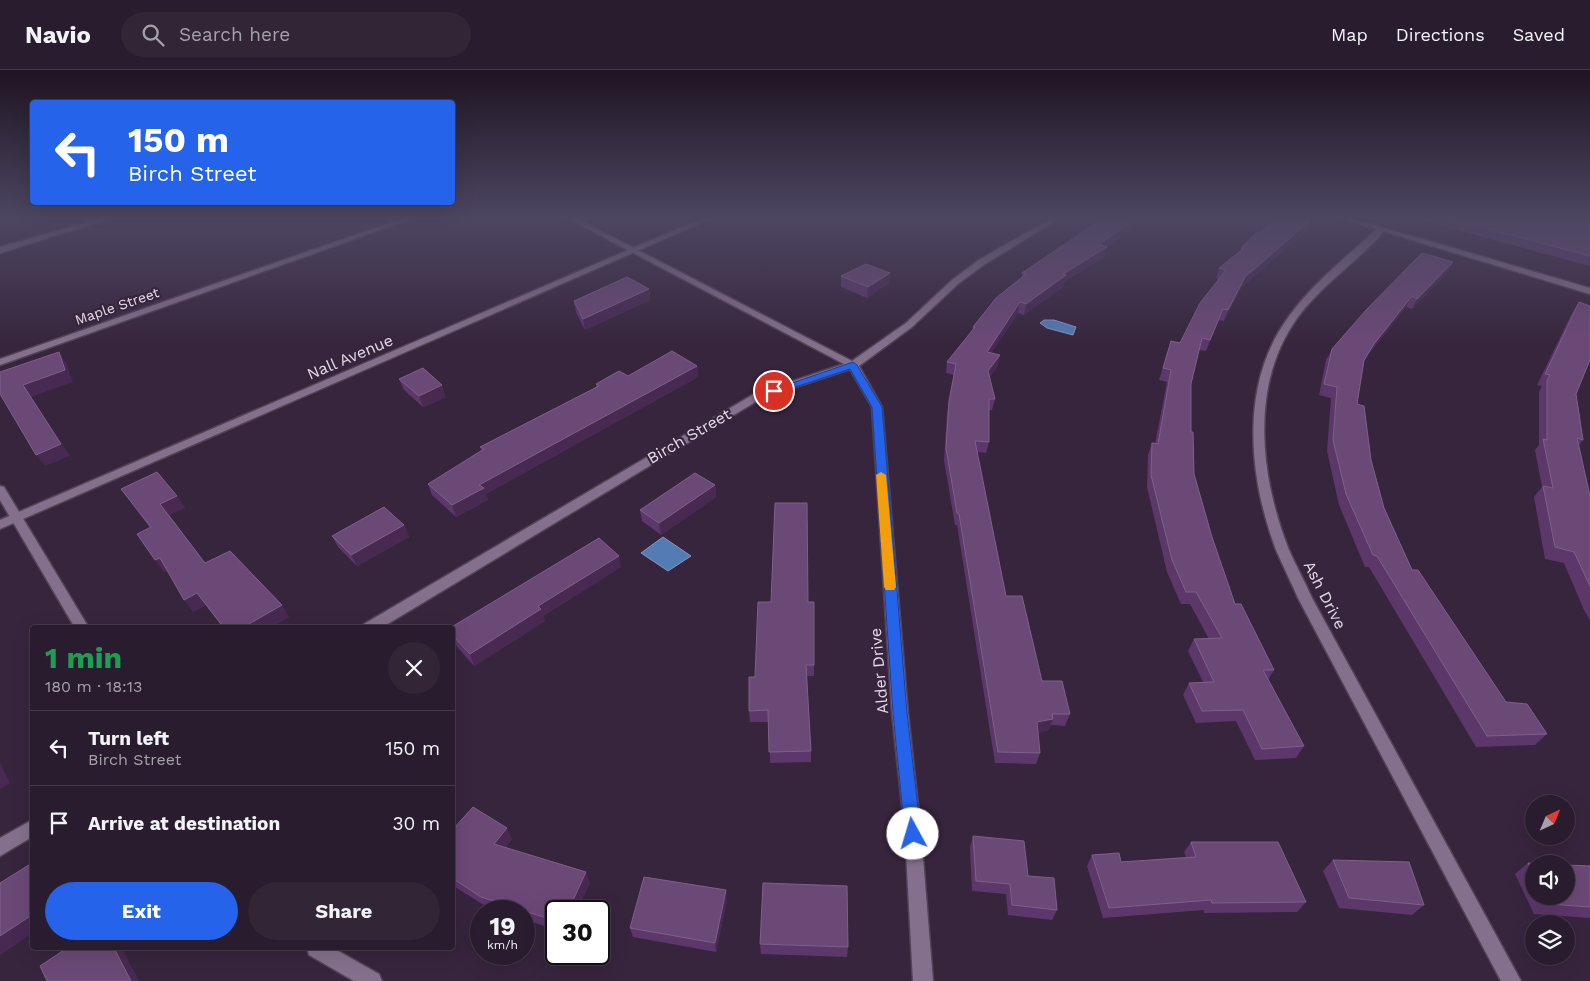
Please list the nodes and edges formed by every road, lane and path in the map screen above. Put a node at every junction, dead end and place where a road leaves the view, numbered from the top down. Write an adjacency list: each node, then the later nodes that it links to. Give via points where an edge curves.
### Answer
1 (292, 260): 8 (street, Maple Street)
2 (612, 260): 11 (street, Nall Avenue)
3 (649, 260): 9 (street)
4 (986, 260): 9 (street, Birch Street, via 909,325)
5 (1351, 260): 20 (street, Ash Drive, via 1308,300 1274,345 1265,371 1257,431 1265,487 1283,549 1305,598)
6 (1483, 260): 7 (street)
7 (1590, 291)
8 (0, 362)
9 (853, 365): 14 (street, Birch Street, via 758,396); 19 (street, Alder Drive, via 877,407)
10 (0, 490): 11 (street)
11 (16, 518): 12 (street, Nall Avenue); 13 (street)
12 (0, 525)
13 (80, 625)
14 (374, 625)
15 (30, 829): 16 (street)
16 (0, 848)
17 (319, 950): 18 (street)
18 (372, 981)
19 (923, 981)
20 (1511, 981)

